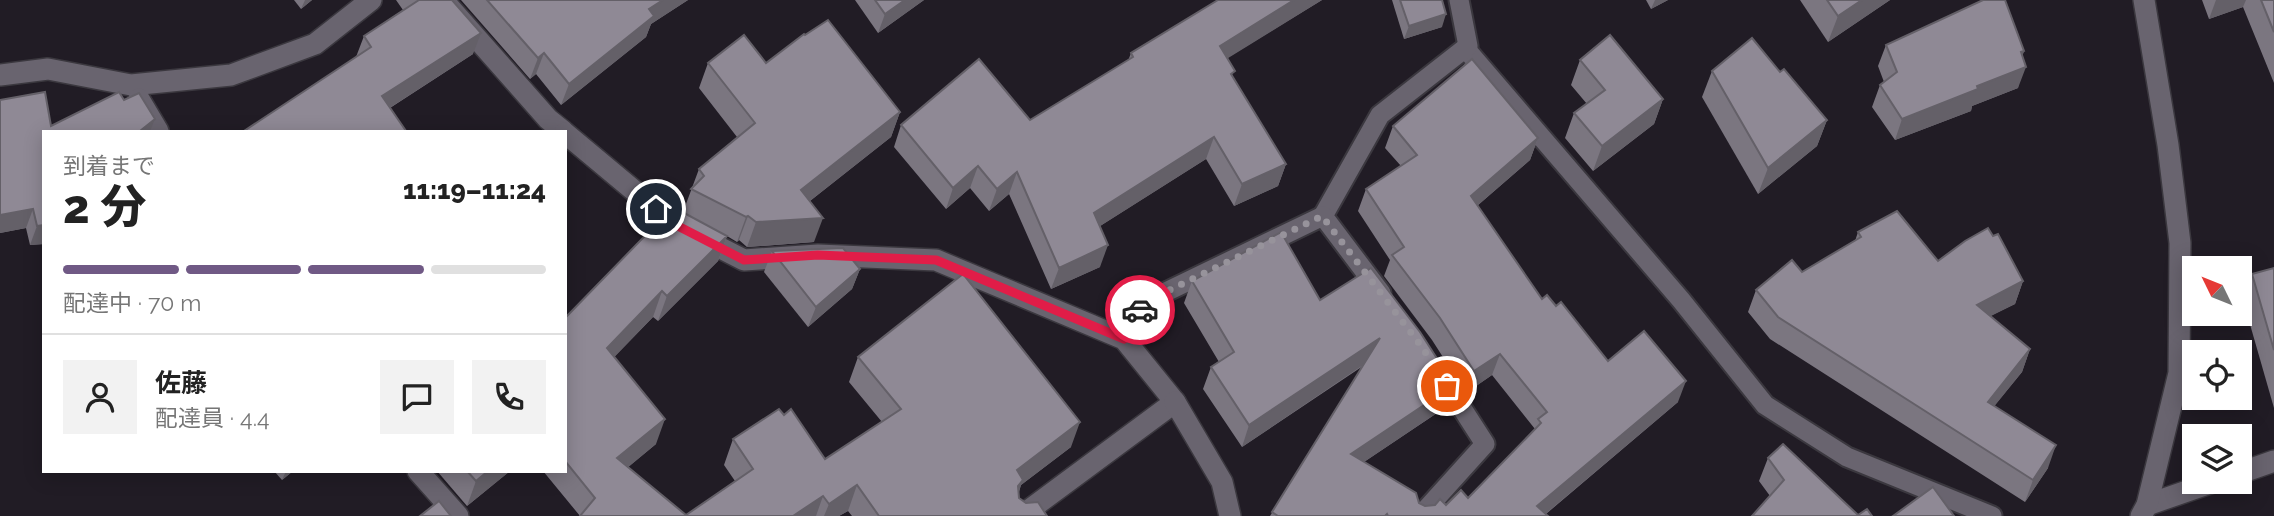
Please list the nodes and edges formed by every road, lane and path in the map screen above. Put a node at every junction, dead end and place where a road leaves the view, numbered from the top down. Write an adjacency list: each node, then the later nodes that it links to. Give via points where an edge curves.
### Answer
1 (371, 0): 7 (street, via 315,44 232,75)
2 (443, 0): 9 (street)
3 (1459, 0): 5 (lane)
4 (2144, 0): 20 (street, via 2180,243 2179,373)
5 (1465, 48): 11 (lane, via 1380,115); 25 (lane, via 1765,405 1847,457)
6 (0, 75): 7 (street, via 48,69)
7 (131, 85): 8 (street)
8 (157, 130)
9 (562, 130)
10 (567, 135): 13 (street, via 674,224 744,260 818,255 936,260)
11 (1322, 216): 12 (lane); 13 (lane, via 1143,303)
12 (1389, 303)
13 (1124, 339): 15 (street)
14 (1429, 358): 24 (lane, via 1485,444)
15 (1175, 402): 22 (street); 23 (street, via 1222,482)
16 (2274, 461): 17 (street)
17 (2252, 469)
18 (420, 473): 21 (street)
19 (2185, 494): 20 (street)
20 (2144, 511)
21 (458, 516)
22 (1021, 516)
23 (1230, 516)
24 (1420, 516)
25 (1992, 516)

